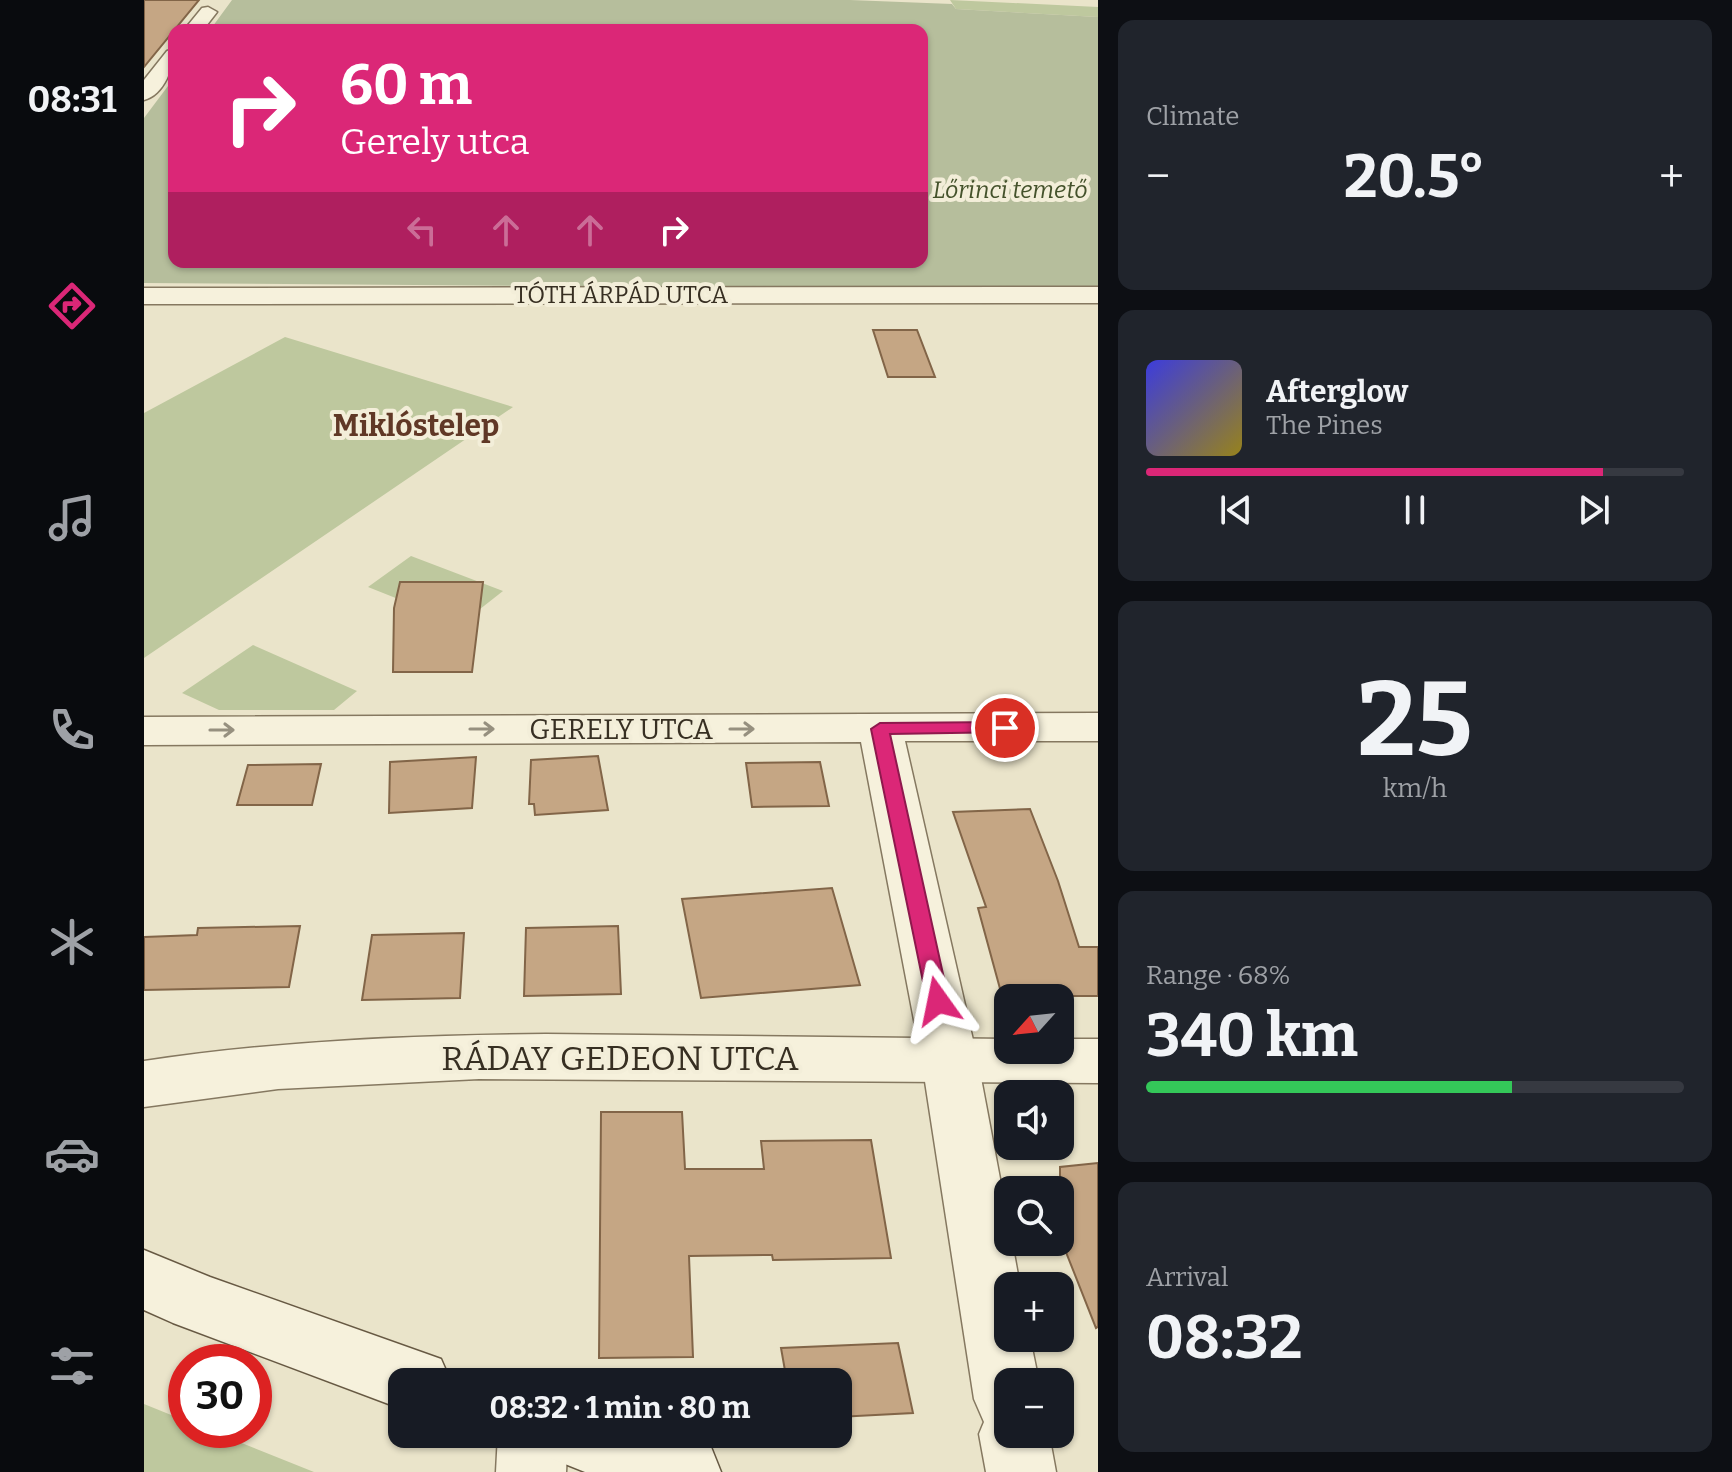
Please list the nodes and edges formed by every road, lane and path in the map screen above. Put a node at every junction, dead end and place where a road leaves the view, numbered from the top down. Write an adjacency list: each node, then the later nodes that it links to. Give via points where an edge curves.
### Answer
1 (208, 12): 2 (street)
2 (198, 24)
3 (168, 63): 4 (street)
4 (144, 94)
5 (1098, 295): 6 (street, TÓTH ÁRPÁD UTCA)
6 (144, 296)
7 (1098, 727): 8 (street, GERELY UTCA)
8 (880, 729): 9 (street, GERELY UTCA, one-way to 8); 11 (street)
9 (144, 731)
10 (1098, 1061): 11 (street, RÁDAY GEDEON UTCA)
11 (950, 1062): 12 (street, RÁDAY GEDEON UTCA, via 473,1054 319,1061); 14 (street)
12 (144, 1084)
13 (161, 1293): 15 (street)
14 (1003, 1368)
15 (388, 1372)
16 (532, 1448): 19 (street)
17 (615, 1448): 20 (street)
18 (1017, 1448): 21 (street)
19 (531, 1472)
20 (686, 1472)
21 (1021, 1472)

